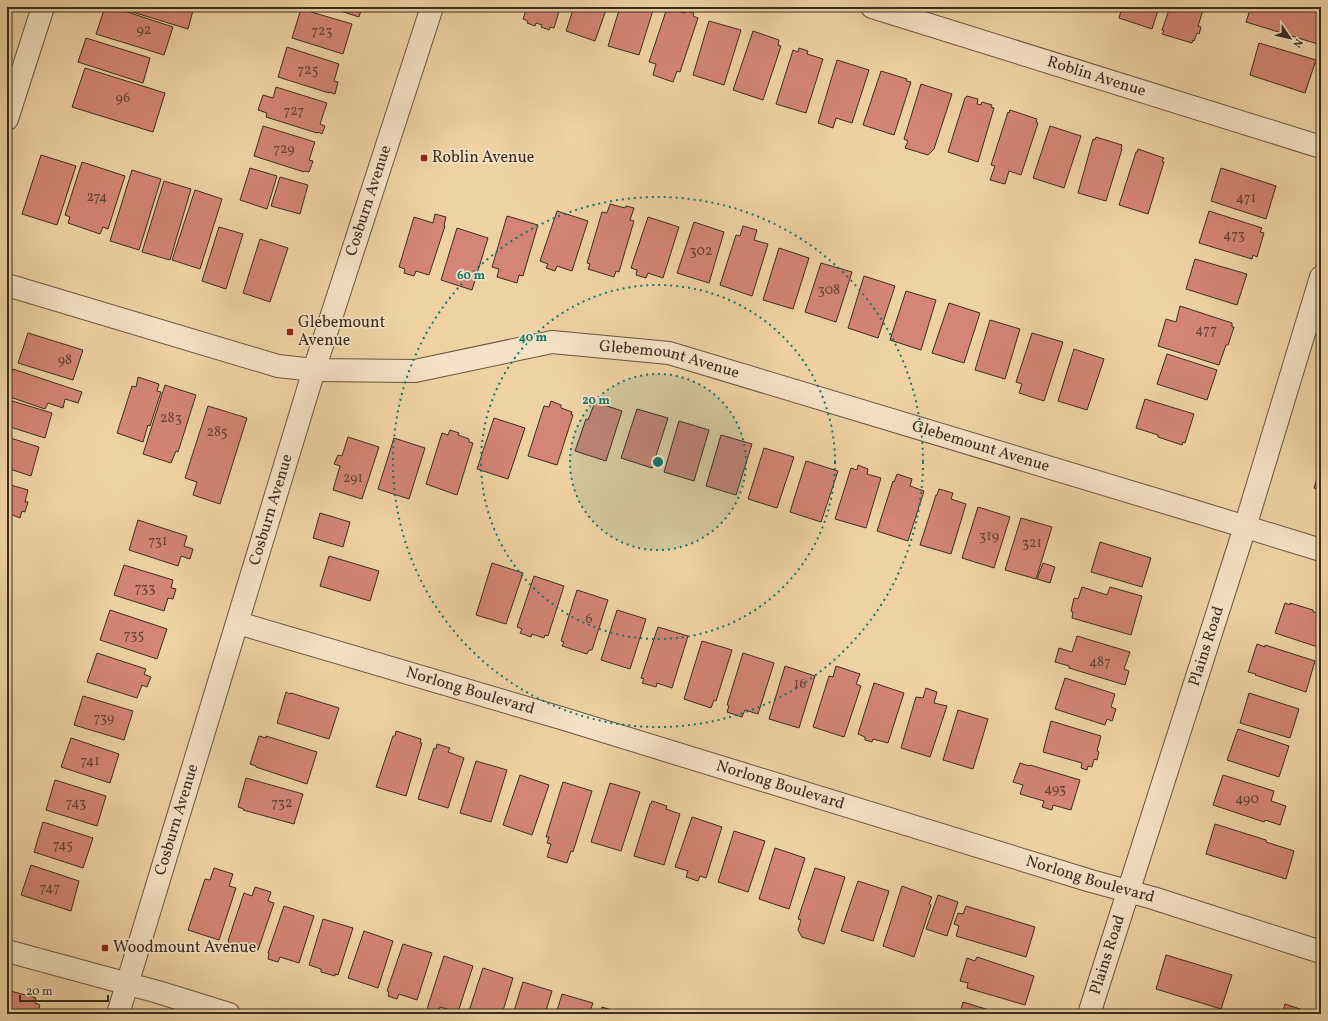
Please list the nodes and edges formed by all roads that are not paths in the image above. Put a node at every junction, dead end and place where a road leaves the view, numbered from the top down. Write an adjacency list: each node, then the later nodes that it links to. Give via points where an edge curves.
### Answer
1 (43, 7): 4 (street)
2 (432, 7): 8 (street, Cosburn Avenue)
3 (872, 7): 5 (street, Roblin Avenue)
4 (7, 119)
5 (1321, 147)
6 (1321, 277): 9 (street, Plains Road)
7 (7, 286): 8 (street, Glebemount Avenue, via 278,366)
8 (314, 370): 9 (street, Glebemount Avenue, via 415,372 552,342 669,353); 11 (street, Cosburn Avenue)
9 (1245, 527): 10 (street, Glebemount Avenue); 12 (street, Plains Road)
10 (1321, 550)
11 (238, 623): 12 (street, Norlong Boulevard, via 561,718); 15 (street, Cosburn Avenue)
12 (1129, 891): 14 (street, Norlong Boulevard); 18 (street, Plains Road)
13 (7, 951): 15 (street)
14 (1321, 952)
15 (127, 984): 16 (street, Cosburn Avenue); 17 (street)
16 (118, 1014)
17 (229, 1014)
18 (1089, 1014)

